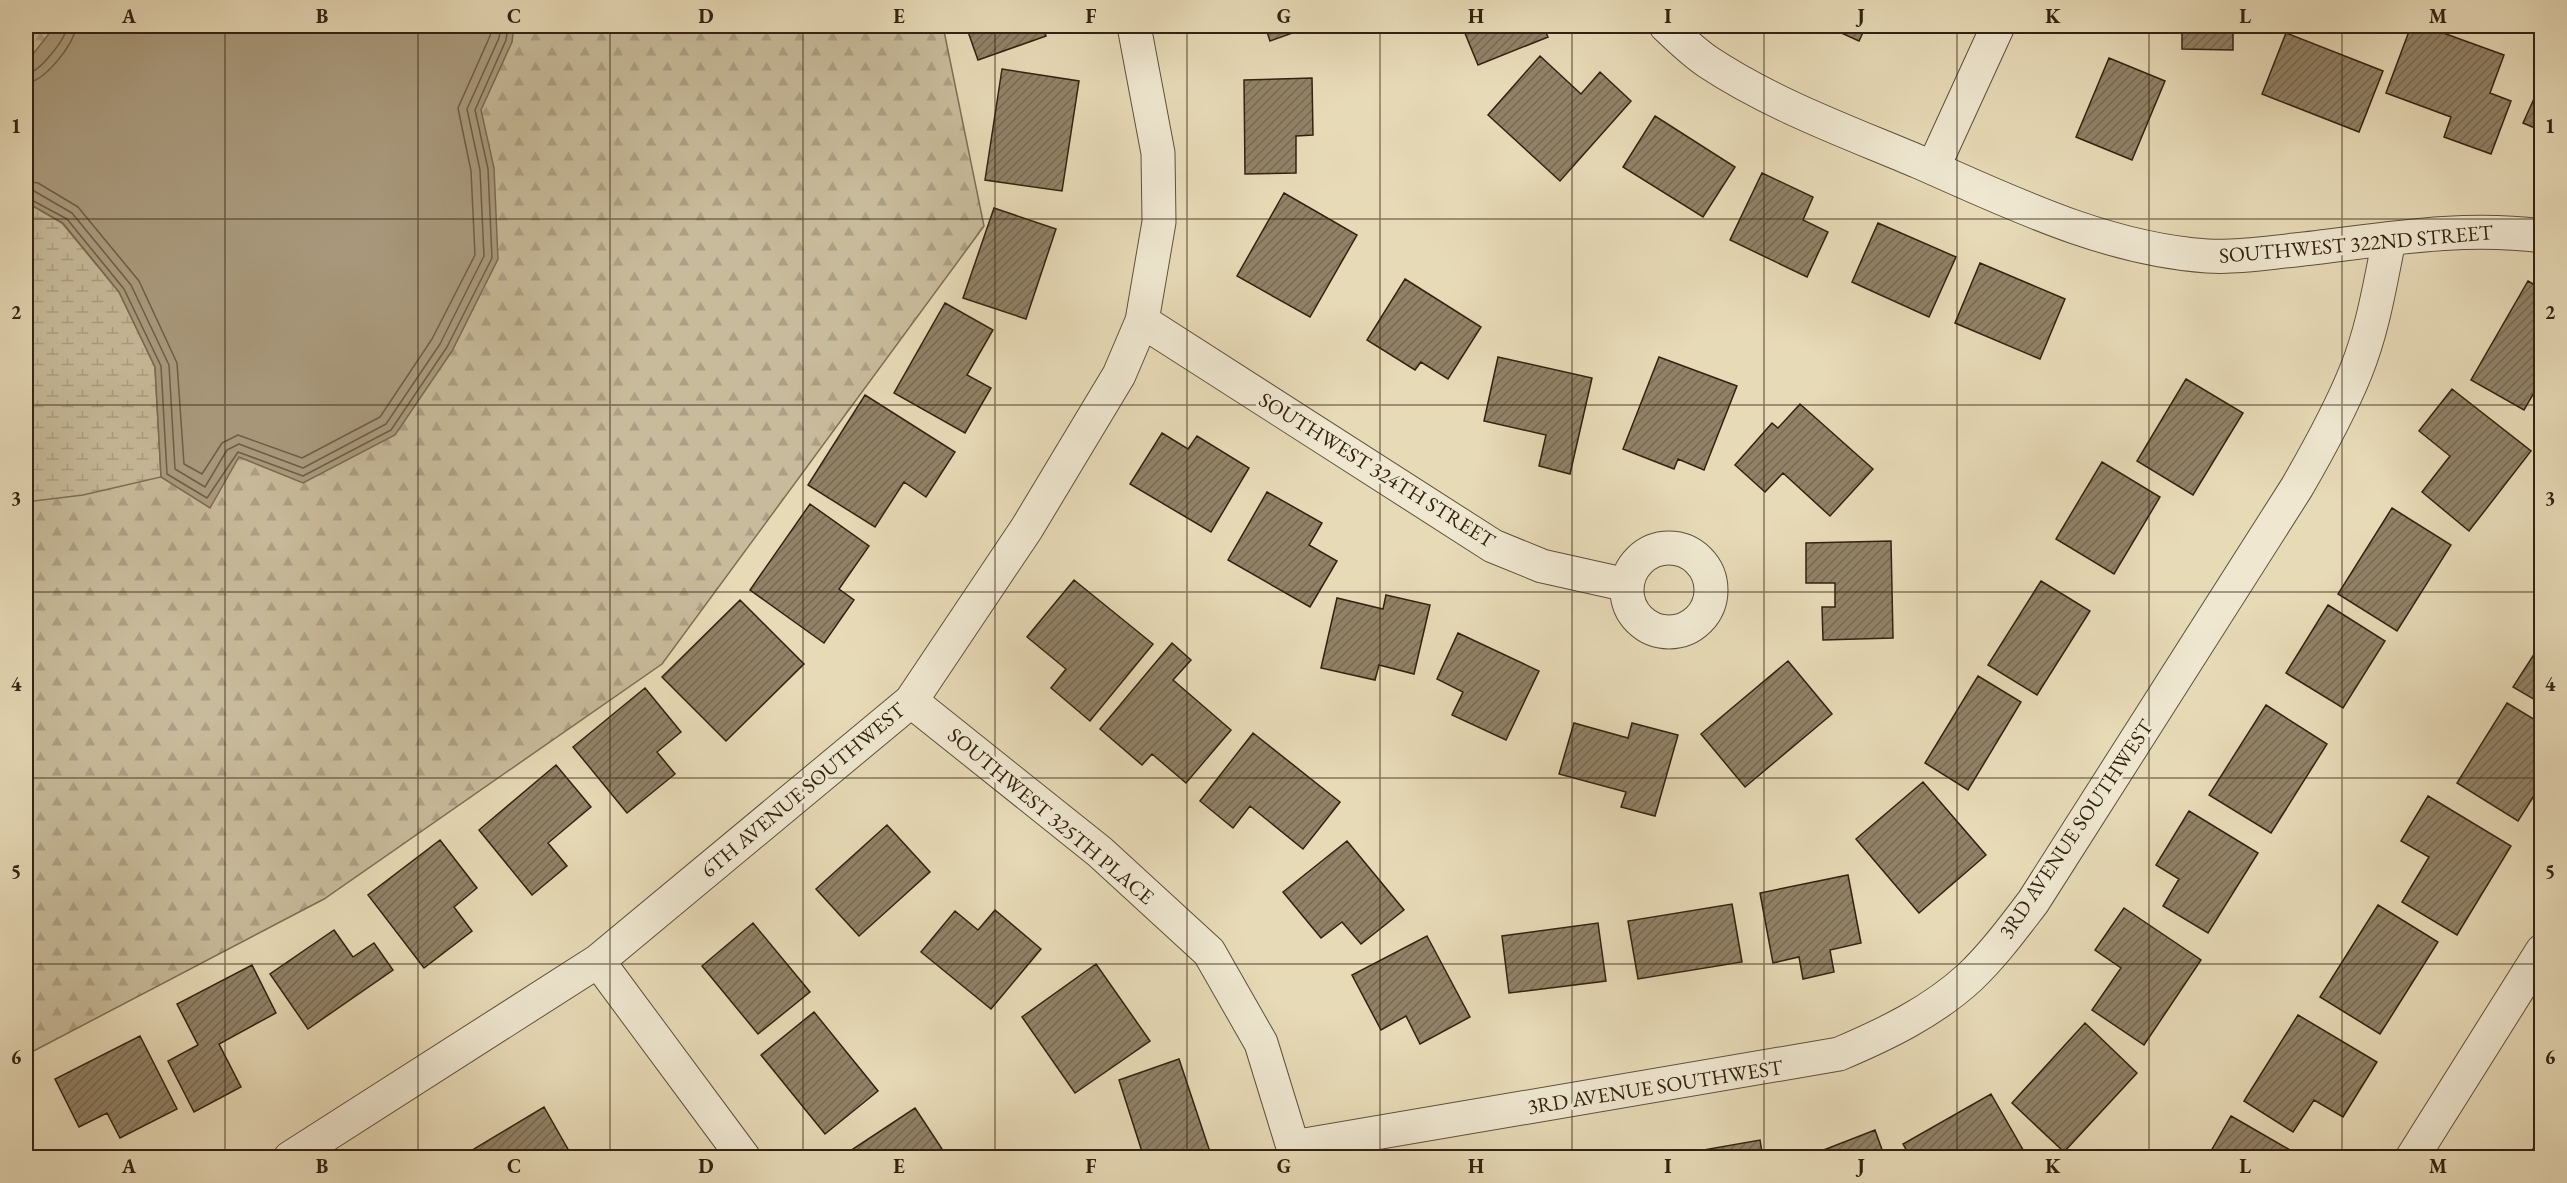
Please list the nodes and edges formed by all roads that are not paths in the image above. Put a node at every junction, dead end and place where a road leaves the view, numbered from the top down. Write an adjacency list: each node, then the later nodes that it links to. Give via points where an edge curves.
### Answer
1 (1134, 26): 7 (street, 6TH AVENUE SOUTHWEST, via 1158,153 1159,222)
2 (1666, 26): 4 (street, SOUTHWEST 322ND STREET, via 1707,62 1789,106)
3 (1998, 26): 4 (street)
4 (1933, 168): 6 (street, SOUTHWEST 322ND STREET, via 1982,192 2071,225 2139,245 2207,256)
5 (2541, 236): 6 (street, SOUTHWEST 322ND STREET, via 2458,231)
6 (2389, 240): 12 (street, 3RD AVENUE SOUTHWEST, via 2373,318 2357,370 2324,440 2033,902 1969,978 1924,1012 1839,1054)
7 (1142, 321): 8 (street, SOUTHWEST 324TH STREET, via 1493,546 1542,566); 9 (street, 6TH AVENUE SOUTHWEST, via 1119,375 1027,528)
8 (1627, 585)
9 (911, 701): 11 (street, 6TH AVENUE SOUTHWEST); 12 (street, SOUTHWEST 325TH PLACE, via 1100,852 1209,952 1261,1043)
10 (2541, 951): 15 (street)
11 (598, 961): 13 (street, 6TH AVENUE SOUTHWEST); 14 (street)
12 (1293, 1152)
13 (290, 1158)
14 (744, 1158)
15 (2412, 1158)

